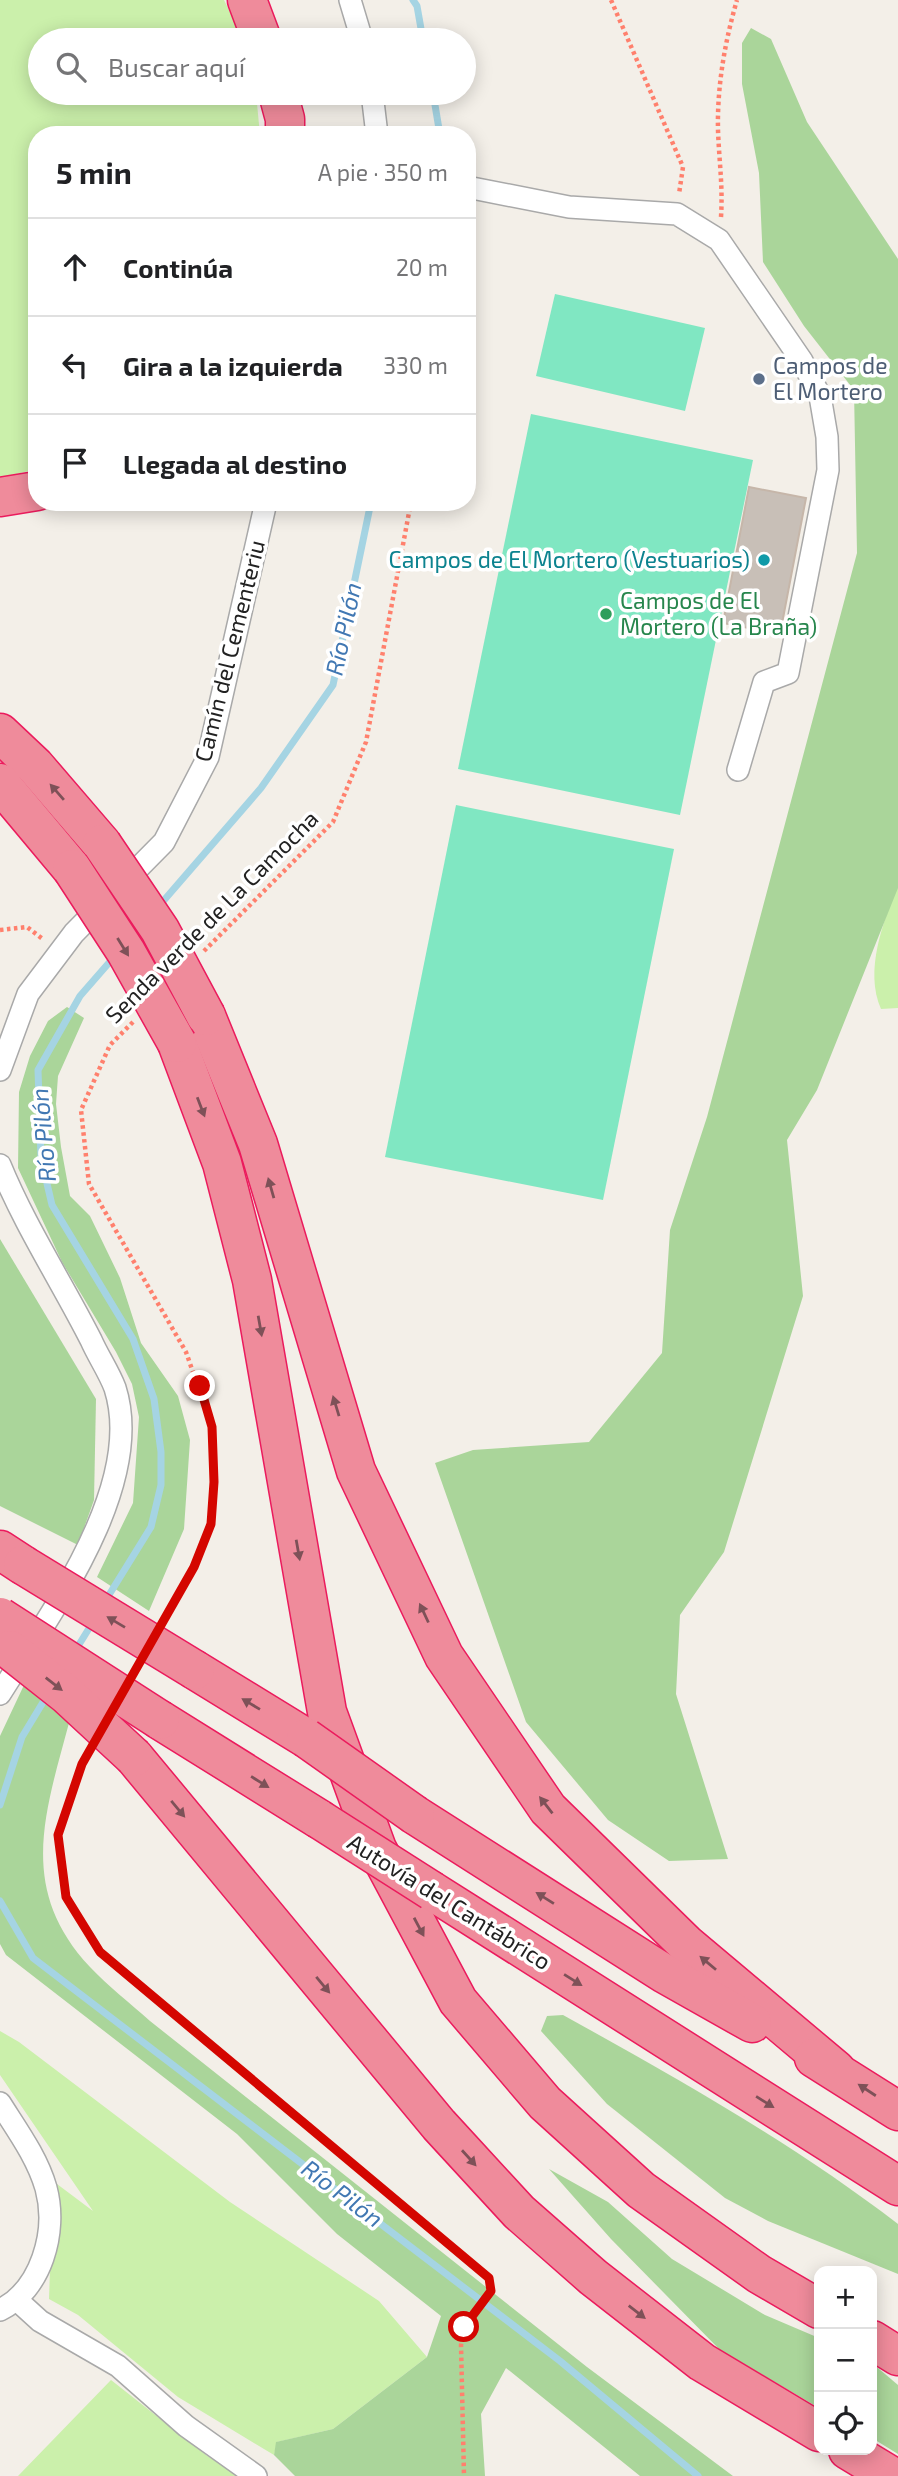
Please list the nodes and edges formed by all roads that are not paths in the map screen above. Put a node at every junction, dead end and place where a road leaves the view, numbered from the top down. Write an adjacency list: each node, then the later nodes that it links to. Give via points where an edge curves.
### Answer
1 (247, 0): 3 (highway)
2 (350, 0): 4 (street)
3 (258, 28)
4 (358, 28)
5 (281, 105): 7 (highway)
6 (373, 105): 8 (street)
7 (285, 126)
8 (376, 126)
9 (476, 189): 14 (street, via 569,207 677,214 719,240 802,361 820,396 828,470 788,673 764,682)
10 (28, 493): 11 (highway)
11 (0, 498)
12 (264, 511): 16 (street, Camín del Cementeriu, via 208,757 164,842 74,933 28,994)
13 (0, 733): 22 (highway, one-way to 13, bridge, via 686,1944 548,1809 444,1656 356,1471 258,1144 206,1016 160,930 102,844)
14 (738, 770)
15 (0, 783): 26 (highway, one-way to 26, bridge, via 72,869 126,952 177,1043 222,1163 251,1280 327,1713 377,1849 458,2001 545,2103 641,2190)
16 (0, 1070)
17 (0, 1165): 21 (street, via 20,1214 71,1300 115,1388 122,1431 117,1475 94,1538)
18 (12, 1558): 22 (highway, one-way to 18, bridge, via 665,1974 415,1815 306,1738)
19 (0, 1617): 25 (highway, Autovía del Cantábrico, one-way to 25, bridge)
20 (0, 1642): 34 (highway, one-way to 34, bridge, via 134,1757 439,2125 519,2213 702,2362)
21 (0, 1694)
22 (836, 2070): 24 (highway, one-way to 22)
23 (0, 2103): 28 (street, via 32,2154 47,2190 49,2227 41,2267)
24 (898, 2110)
25 (898, 2186)
26 (759, 2274): 27 (highway); 29 (highway)
27 (814, 2298)
28 (9, 2306): 36 (street, via 118,2366 186,2426)
29 (814, 2306)
30 (877, 2324): 31 (highway)
31 (898, 2333)
32 (877, 2343): 33 (highway)
33 (898, 2356)
34 (814, 2429)
35 (856, 2455): 37 (highway)
36 (256, 2476)
37 (891, 2476)

